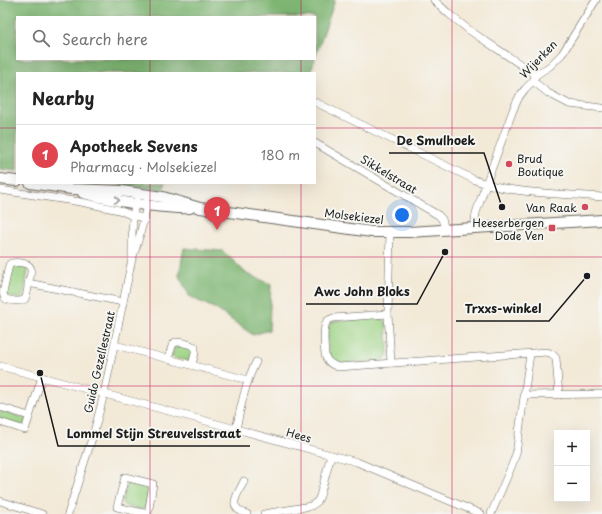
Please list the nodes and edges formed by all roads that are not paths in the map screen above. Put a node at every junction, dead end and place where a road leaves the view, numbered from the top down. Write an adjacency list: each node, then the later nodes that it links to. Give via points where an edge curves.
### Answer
1 (434, 0): 3 (street, via 469,30)
2 (596, 0): 3 (street, Wijerken, via 562,54)
3 (535, 78): 5 (street, via 548,93 569,104); 10 (street, Wijerken, via 522,93 513,110)
4 (316, 102): 10 (street)
5 (602, 108)
6 (316, 144): 22 (street, Sikkelstraat, via 438,215)
7 (0, 179): 8 (main road)
8 (16, 181)
9 (37, 184): 11 (main road, Molsekiezel)
10 (486, 184): 14 (street, via 517,190); 21 (street, Wijerken, via 476,213)
11 (72, 189): 13 (main road, Molsekiezel); 15 (main road, Molsekiezel, one-way to 15, via 102,198)
12 (0, 190): 18 (street, via 81,202)
13 (142, 194): 15 (street); 16 (street); 17 (main road, Molsekiezel, via 163,197)
14 (602, 197)
15 (135, 203): 16 (main road, Molsekiezel); 18 (street, Guido Gezellestraat)
16 (147, 205): 17 (main road, Molsekiezel); 19 (street, Guido Gezellestraat)
17 (200, 208): 23 (main road, Molsekiezel, via 348,229)
18 (134, 216): 19 (street); 24 (street, Guido Gezellestraat)
19 (145, 218): 24 (street, Guido Gezellestraat)
20 (602, 220): 21 (main road, Molsekiezel)
21 (474, 228): 22 (main road, Molsekiezel)
22 (445, 230): 23 (main road, Molsekiezel)
23 (390, 232): 27 (street)
24 (132, 259): 26 (street, Guido Gezellestraat)
25 (28, 283): 25 (street, via 30,267 11,263 4,297 21,302 25,298); 26 (street)
26 (123, 302): 28 (street, Guido Gezellestraat)
27 (388, 314): 32 (street); 32 (street, via 333,318 325,324 324,330 326,358 331,364 338,367)
28 (115, 345): 30 (street); 37 (street, Guido Gezellestraat)
29 (530, 354): 32 (street); 39 (street); 40 (street, via 547,352 556,358)
30 (168, 359): 33 (street); 33 (street, via 175,342 190,344 195,347)
31 (256, 362): 36 (street)
32 (391, 363)
33 (192, 365): 36 (street)
34 (0, 366): 35 (street, Hees)
35 (42, 377): 37 (street, Hees); 42 (street)
36 (248, 380): 44 (street)
37 (104, 394): 44 (street, Hees); 49 (street, Guido Gezellestraat)
38 (602, 394): 40 (street)
39 (525, 395): 40 (street); 54 (street, via 516,454)
40 (559, 395)
41 (0, 407): 42 (street)
42 (29, 416): 43 (street, via 25,430)
43 (0, 422)
44 (236, 429): 45 (street, Hees)
45 (331, 455): 52 (street, via 317,502 311,506); 53 (street, Hees, via 357,462)
46 (244, 481): 51 (street, via 235,505 238,510)
47 (0, 501): 48 (street)
48 (42, 514)
49 (68, 514)
50 (148, 514): 50 (street, via 153,484 125,477 117,507)
51 (247, 514)
52 (264, 514)
53 (481, 514)
54 (491, 514)

